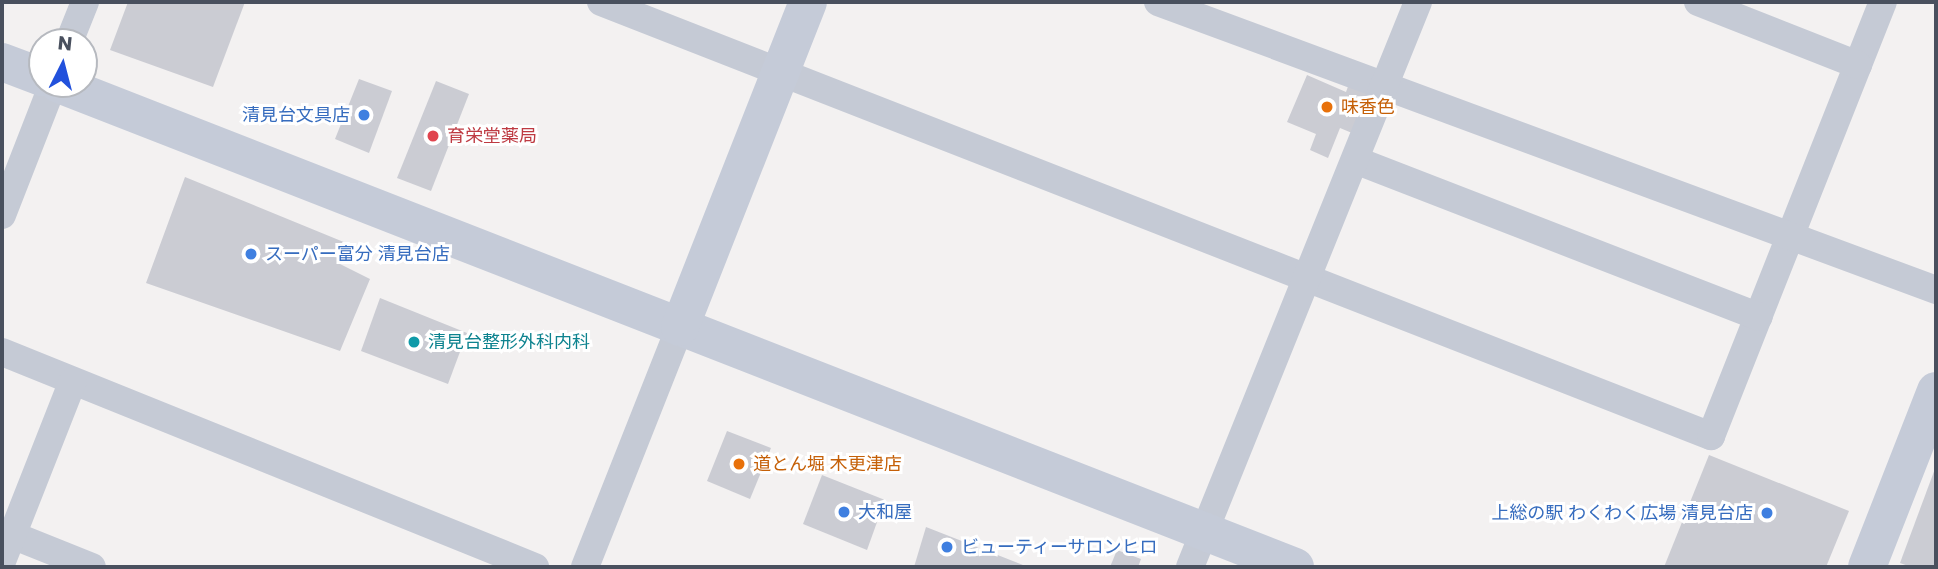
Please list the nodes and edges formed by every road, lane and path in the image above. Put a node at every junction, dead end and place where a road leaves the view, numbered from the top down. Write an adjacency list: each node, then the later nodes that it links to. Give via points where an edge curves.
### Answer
1 (85, 2): 8 (street)
2 (601, 2): 12 (street)
3 (808, 2): 12 (street)
4 (1158, 2): 13 (street)
5 (1418, 2): 13 (street)
6 (1698, 2): 10 (street)
7 (1882, 2): 10 (street)
8 (75, 28)
9 (2, 62): 11 (street)
10 (1858, 65): 18 (street)
11 (28, 72)
12 (780, 72): 19 (street); 22 (street)
13 (1385, 84): 16 (street); 18 (street)
14 (48, 98): 17 (street)
15 (95, 98): 22 (street)
16 (1355, 160): 19 (street); 21 (street)
17 (2, 215)
18 (1792, 235): 20 (street); 21 (street)
19 (1307, 278): 21 (street, via 1711,436); 26 (street)
20 (1936, 290)
21 (1759, 317)
22 (680, 327): 26 (street); 31 (street)
23 (2, 352): 24 (street)
24 (73, 381): 27 (street); 30 (street)
25 (1936, 391): 34 (street)
26 (1204, 531): 32 (street); 33 (street)
27 (12, 535): 28 (street); 29 (street)
28 (2, 561)
29 (92, 567)
30 (535, 567)
31 (585, 567)
32 (1190, 567)
33 (1294, 567)
34 (1867, 567)

